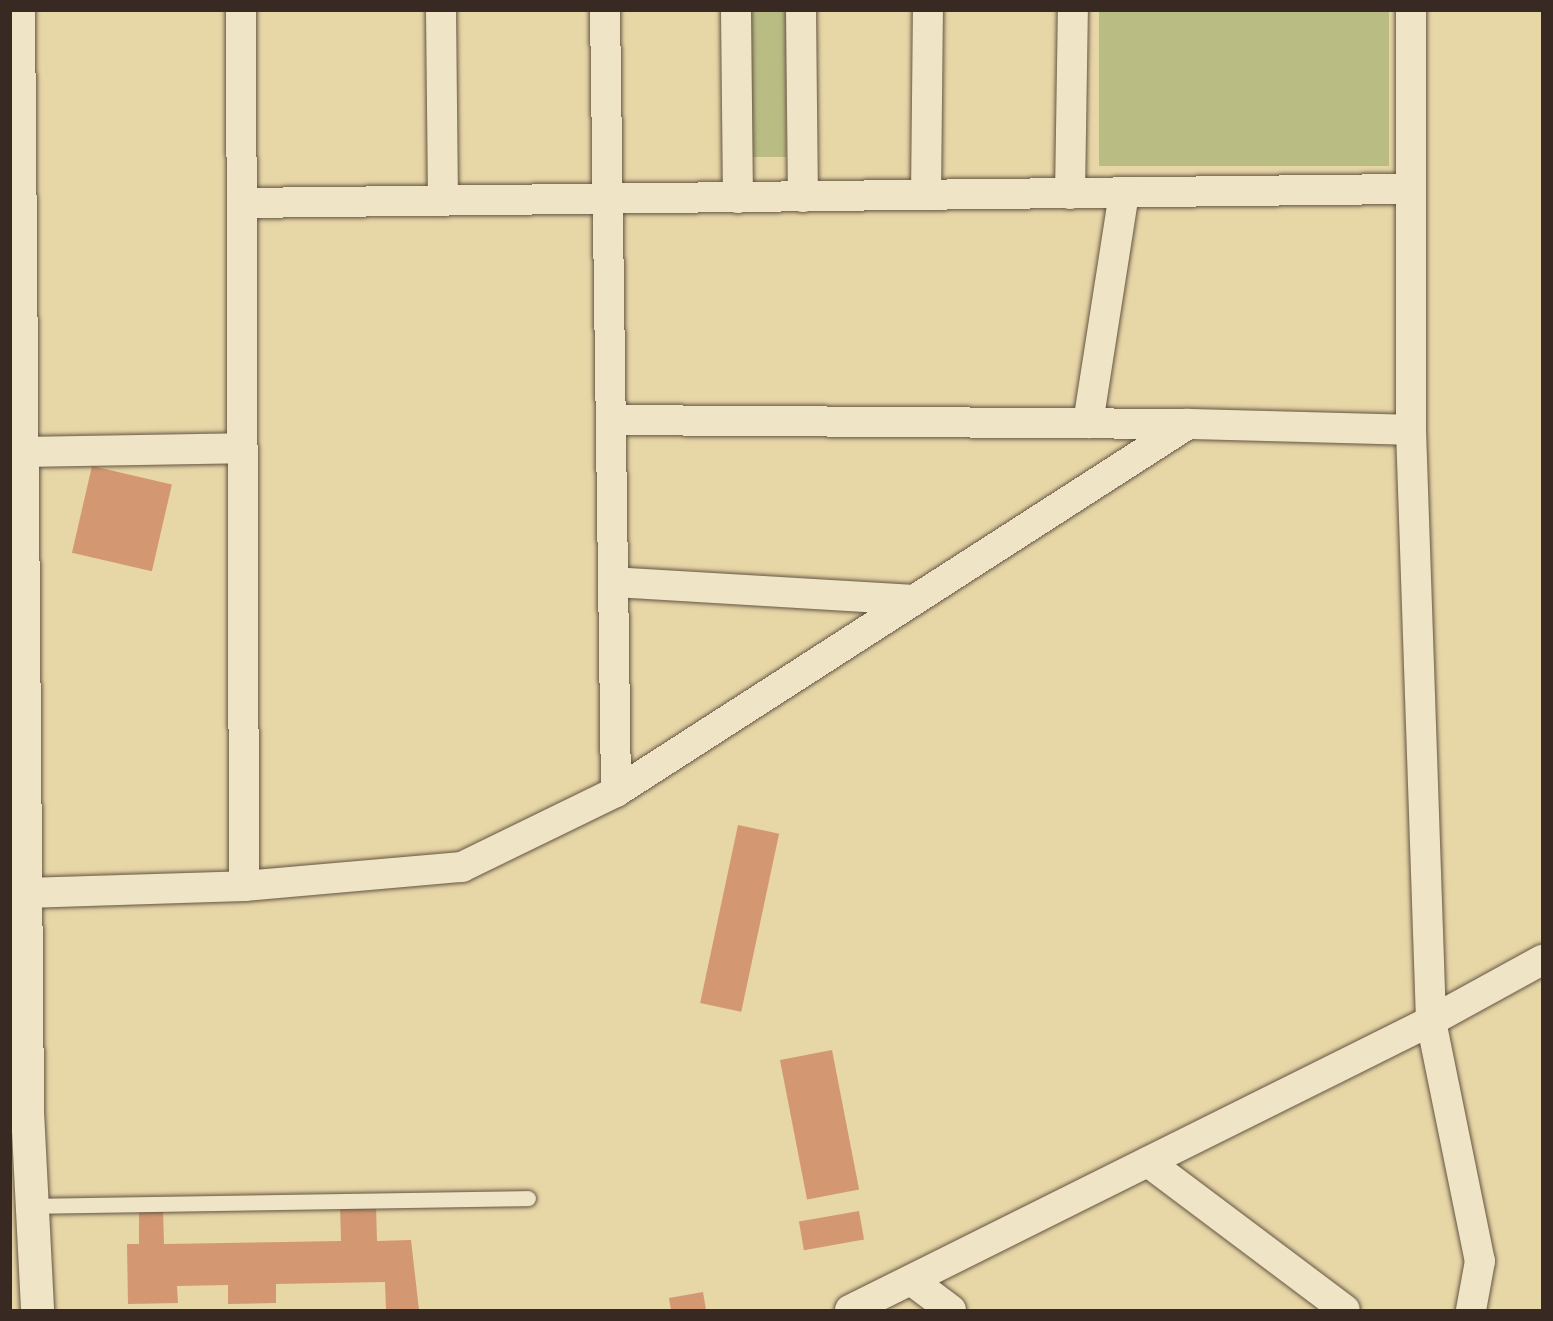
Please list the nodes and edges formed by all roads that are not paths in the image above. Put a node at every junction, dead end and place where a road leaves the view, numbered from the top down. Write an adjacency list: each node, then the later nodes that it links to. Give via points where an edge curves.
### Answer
1 (18, 10): 24 (main road)
2 (241, 10): 18 (street)
3 (441, 10): 17 (street)
4 (605, 10): 16 (street)
5 (736, 10): 15 (street)
6 (801, 10): 14 (street)
7 (928, 10): 13 (street)
8 (1073, 10): 12 (street)
9 (1411, 10): 10 (street)
10 (1411, 189): 11 (street); 22 (street)
11 (1124, 193): 12 (street); 20 (street)
12 (1070, 194): 13 (street)
13 (926, 195): 14 (street)
14 (804, 197): 15 (street)
15 (738, 198): 16 (street)
16 (608, 200): 17 (street); 19 (street)
17 (443, 201): 18 (street)
18 (242, 202): 23 (street)
19 (611, 420): 20 (street); 25 (street)
20 (1088, 423): 21 (street)
21 (1188, 424): 22 (street); 26 (street)
22 (1412, 430): 31 (street)
23 (243, 448): 24 (street); 28 (street)
24 (22, 452): 29 (main road)
25 (613, 582): 26 (street); 27 (street)
26 (912, 600): 27 (street)
27 (616, 792): 28 (street, via 462,867)
28 (244, 886): 29 (street)
29 (25, 893): 34 (main road)
30 (1542, 960): 31 (street)
31 (1431, 1021): 32 (street); 40 (street, via 1480,1261)
32 (1148, 1162): 35 (street); 39 (street)
33 (528, 1198): 34 (lane)
34 (32, 1206): 36 (main road)
35 (911, 1280): 37 (street); 38 (street)
36 (37, 1311)
37 (850, 1311)
38 (951, 1311)
39 (1345, 1311)
40 (1471, 1311)

